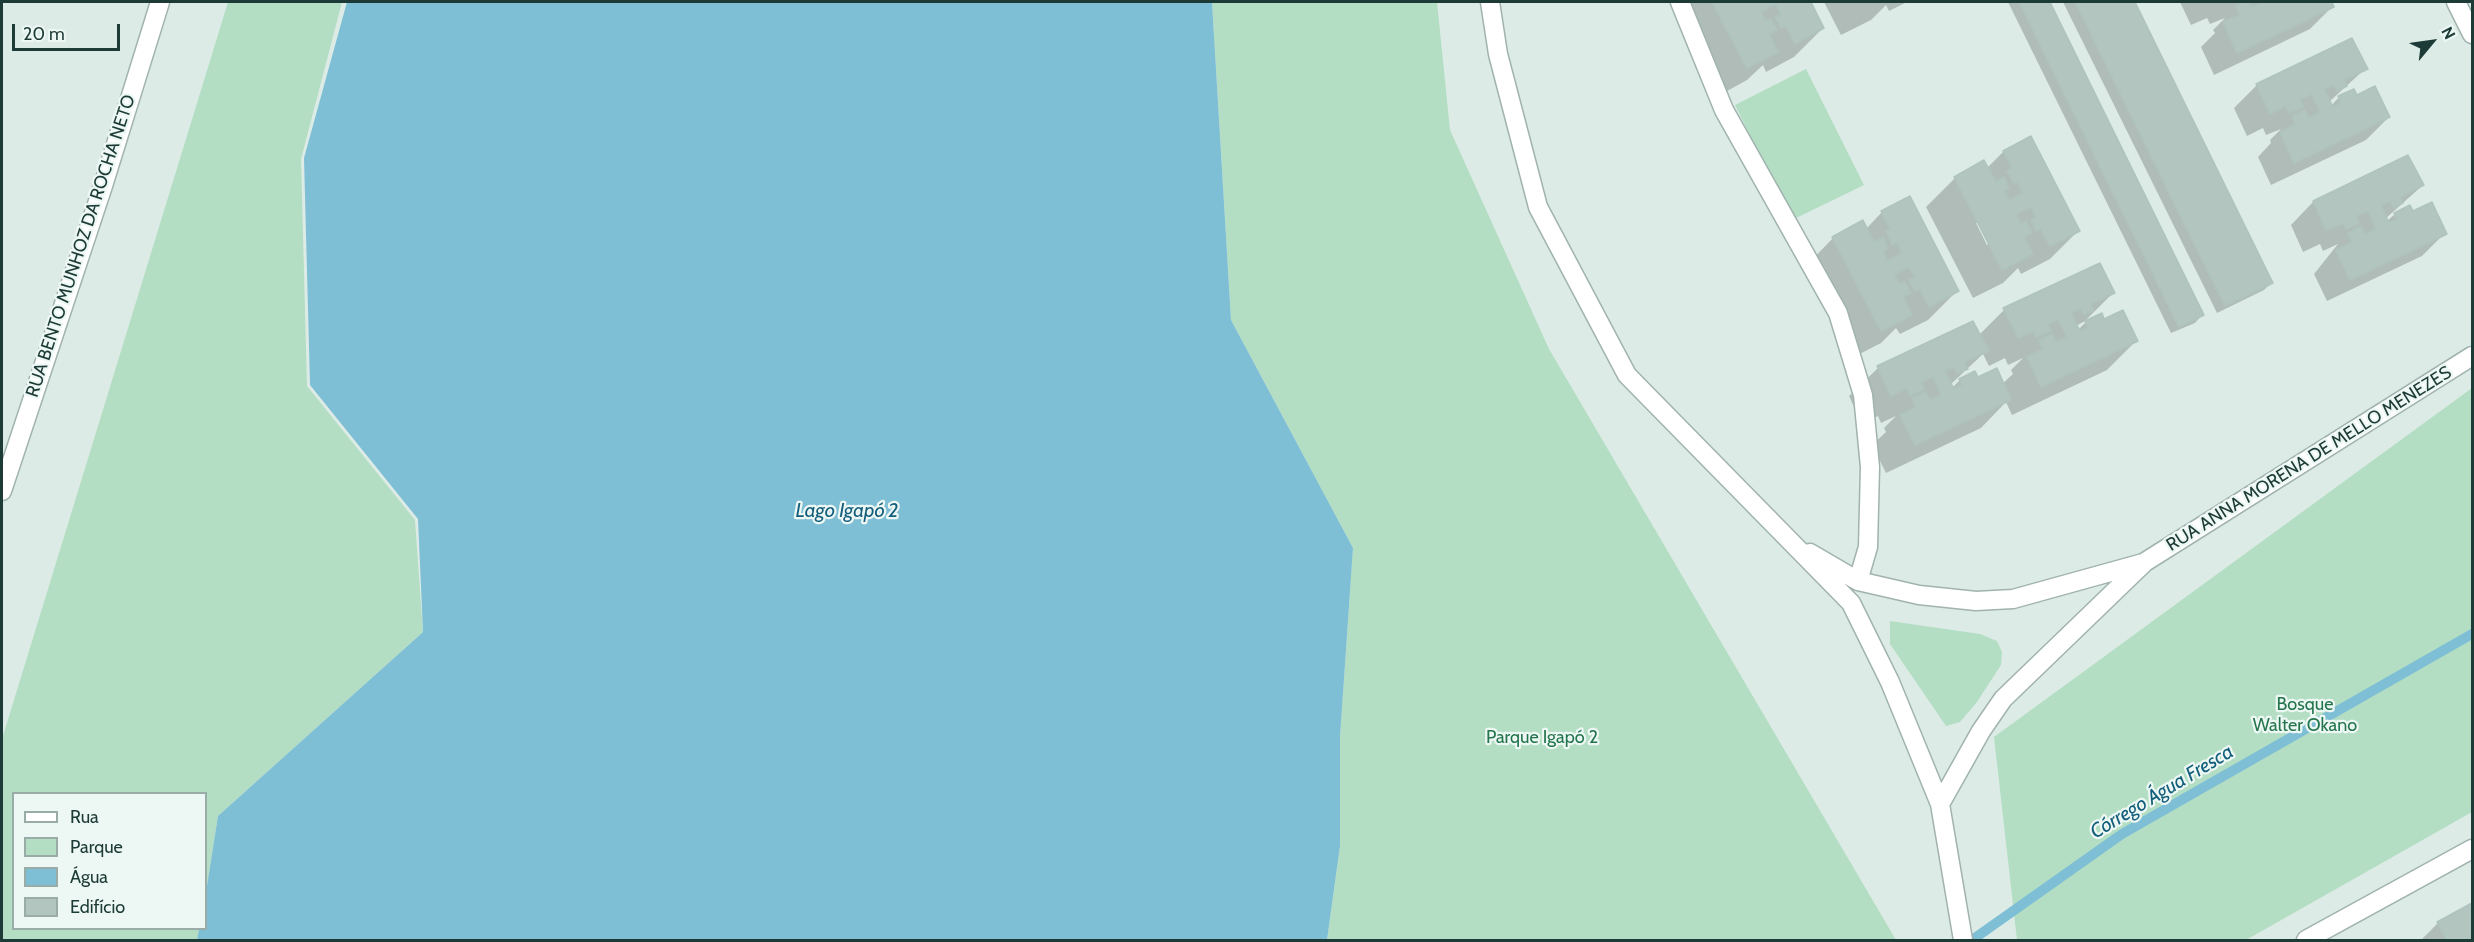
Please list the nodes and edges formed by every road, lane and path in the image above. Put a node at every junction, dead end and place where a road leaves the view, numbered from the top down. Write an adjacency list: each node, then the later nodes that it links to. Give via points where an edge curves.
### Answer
1 (160, 2): 7 (street, RUA BENTO MUNHOZ DA ROCHA NETO, via 103,186)
2 (1490, 2): 8 (street, via 1497,54 1538,207 1627,375)
3 (1680, 2): 10 (street, via 1724,110 1838,313 1863,395 1870,467 1868,547)
4 (2456, 2): 5 (street)
5 (2472, 34)
6 (2472, 356): 9 (street, RUA ANNA MORENA DE MELLO MENEZES)
7 (2, 483)
8 (1792, 543): 10 (street); 11 (street, via 1851,603 1890,682)
9 (2145, 562): 10 (street, via 2013,598 1986,601 1919,595); 11 (street, via 2003,699 1980,730)
10 (1858, 581)
11 (1940, 804): 13 (street)
12 (2472, 849): 14 (street)
13 (1963, 940)
14 (2306, 940)

